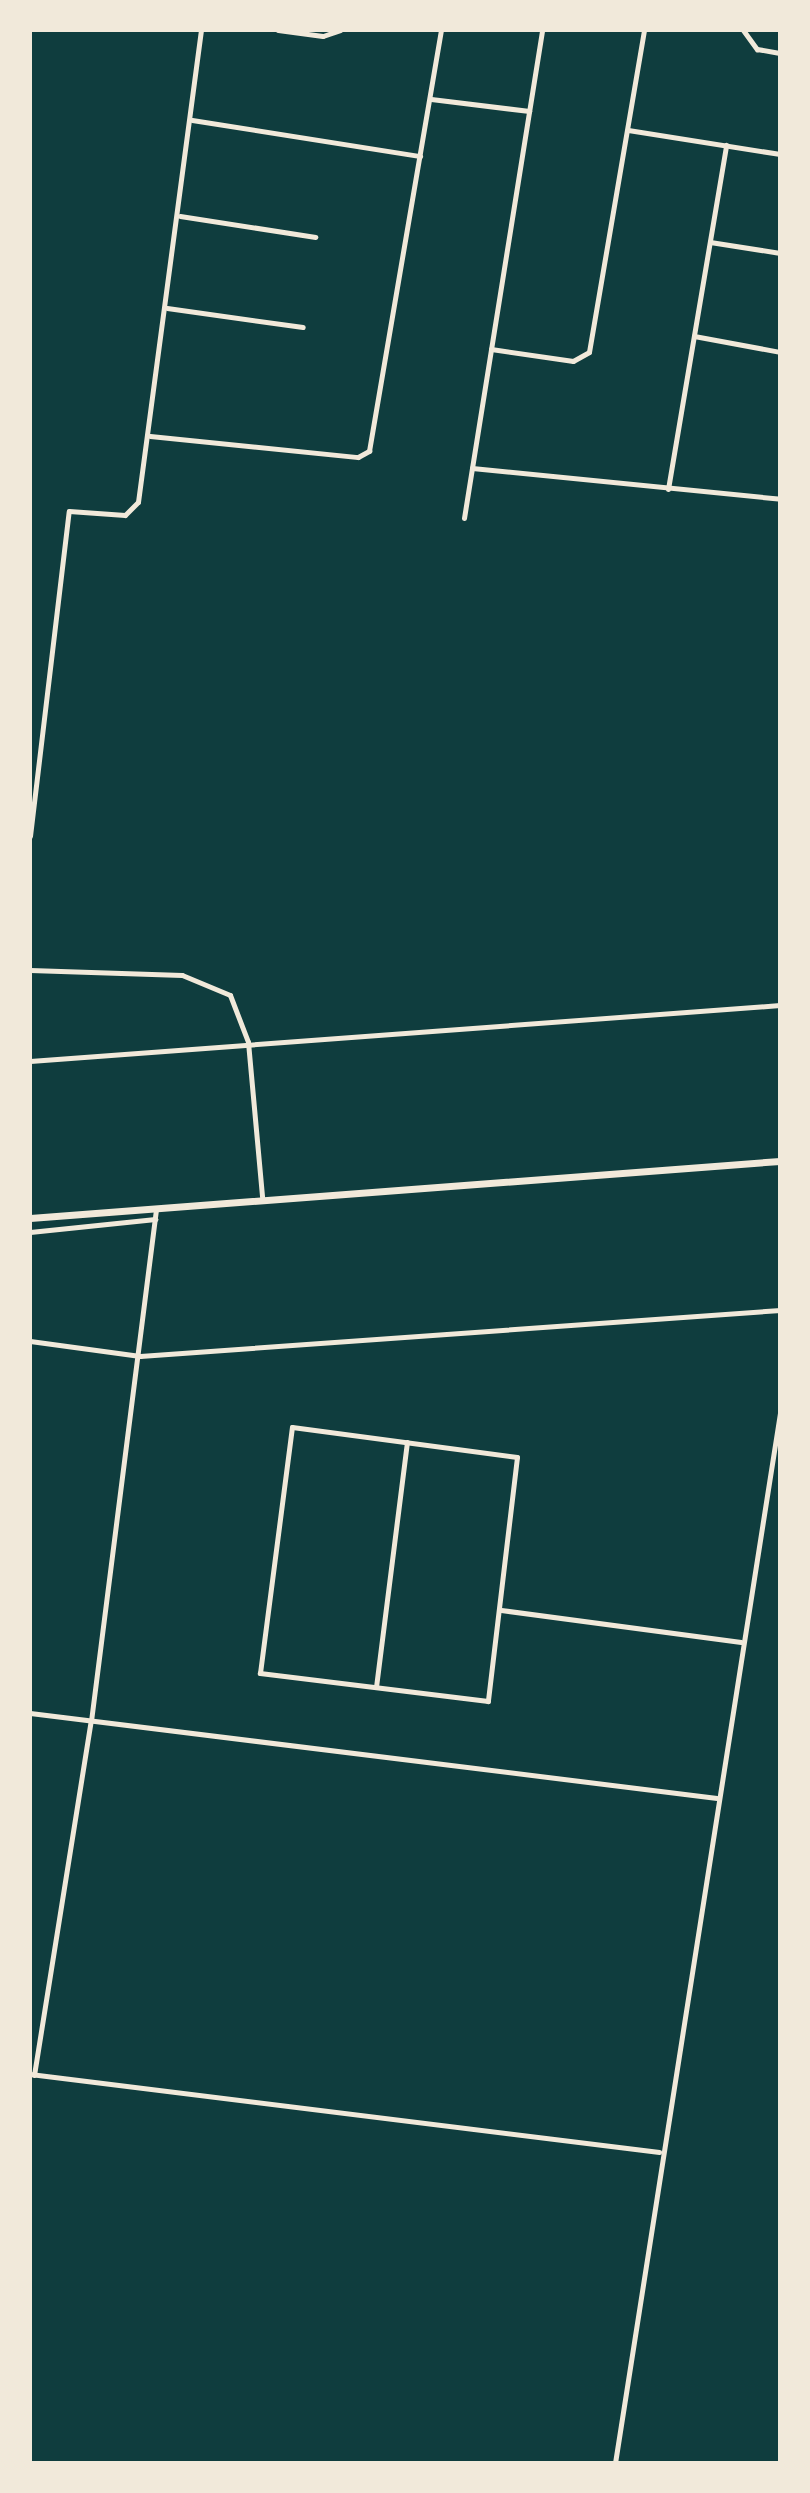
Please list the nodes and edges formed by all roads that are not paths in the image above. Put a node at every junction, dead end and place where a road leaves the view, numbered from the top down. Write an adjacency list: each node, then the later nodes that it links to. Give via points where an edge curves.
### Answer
1 (201, 30): 11 (street)
2 (278, 30): 3 (street, via 323,36)
3 (340, 30)
4 (441, 30): 9 (street)
5 (542, 30): 10 (street)
6 (644, 30): 12 (street)
7 (743, 30): 8 (street, via 757,49)
8 (780, 53)
9 (431, 99): 10 (street); 15 (street)
10 (529, 111): 23 (street)
11 (192, 120): 15 (street); 16 (street)
12 (628, 130): 13 (street); 23 (street, via 589,352 573,361)
13 (726, 145): 14 (street); 18 (street)
14 (780, 154)
15 (420, 156): 25 (street, via 369,451 358,457)
16 (180, 216): 17 (street); 20 (street)
17 (315, 237)
18 (710, 242): 19 (street); 22 (street)
19 (780, 253)
20 (167, 308): 21 (street); 25 (street)
21 (303, 327)
22 (694, 336): 24 (street); 27 (street)
23 (491, 349): 26 (street)
24 (780, 352)
25 (150, 436): 30 (street, via 138,502 125,515 69,511)
26 (472, 468): 27 (street); 29 (street)
27 (668, 489): 28 (street)
28 (780, 499)
29 (464, 518)
30 (30, 836)
31 (30, 970): 33 (street, via 207,979 230,995)
32 (780, 1005): 33 (street)
33 (248, 1042): 34 (street); 36 (street)
34 (30, 1061)
35 (780, 1161): 36 (main road)
36 (262, 1197): 37 (main road)
37 (156, 1206): 38 (main road); 39 (street)
38 (30, 1218)
39 (155, 1219): 40 (street); 43 (street)
40 (30, 1232)
41 (780, 1310): 43 (street)
42 (30, 1341): 43 (street)
43 (140, 1356): 50 (street)
44 (780, 1413): 47 (street)
45 (407, 1442): 46 (street, via 517,1457); 48 (street); 48 (street, via 292,1427 260,1673)
46 (501, 1610): 47 (street); 48 (street, via 488,1701)
47 (742, 1642): 51 (street)
48 (376, 1687)
49 (30, 1713): 50 (street)
50 (91, 1721): 51 (street); 52 (street)
51 (717, 1798): 53 (street)
52 (32, 2075): 53 (street)
53 (659, 2152): 54 (street)
54 (615, 2463)

